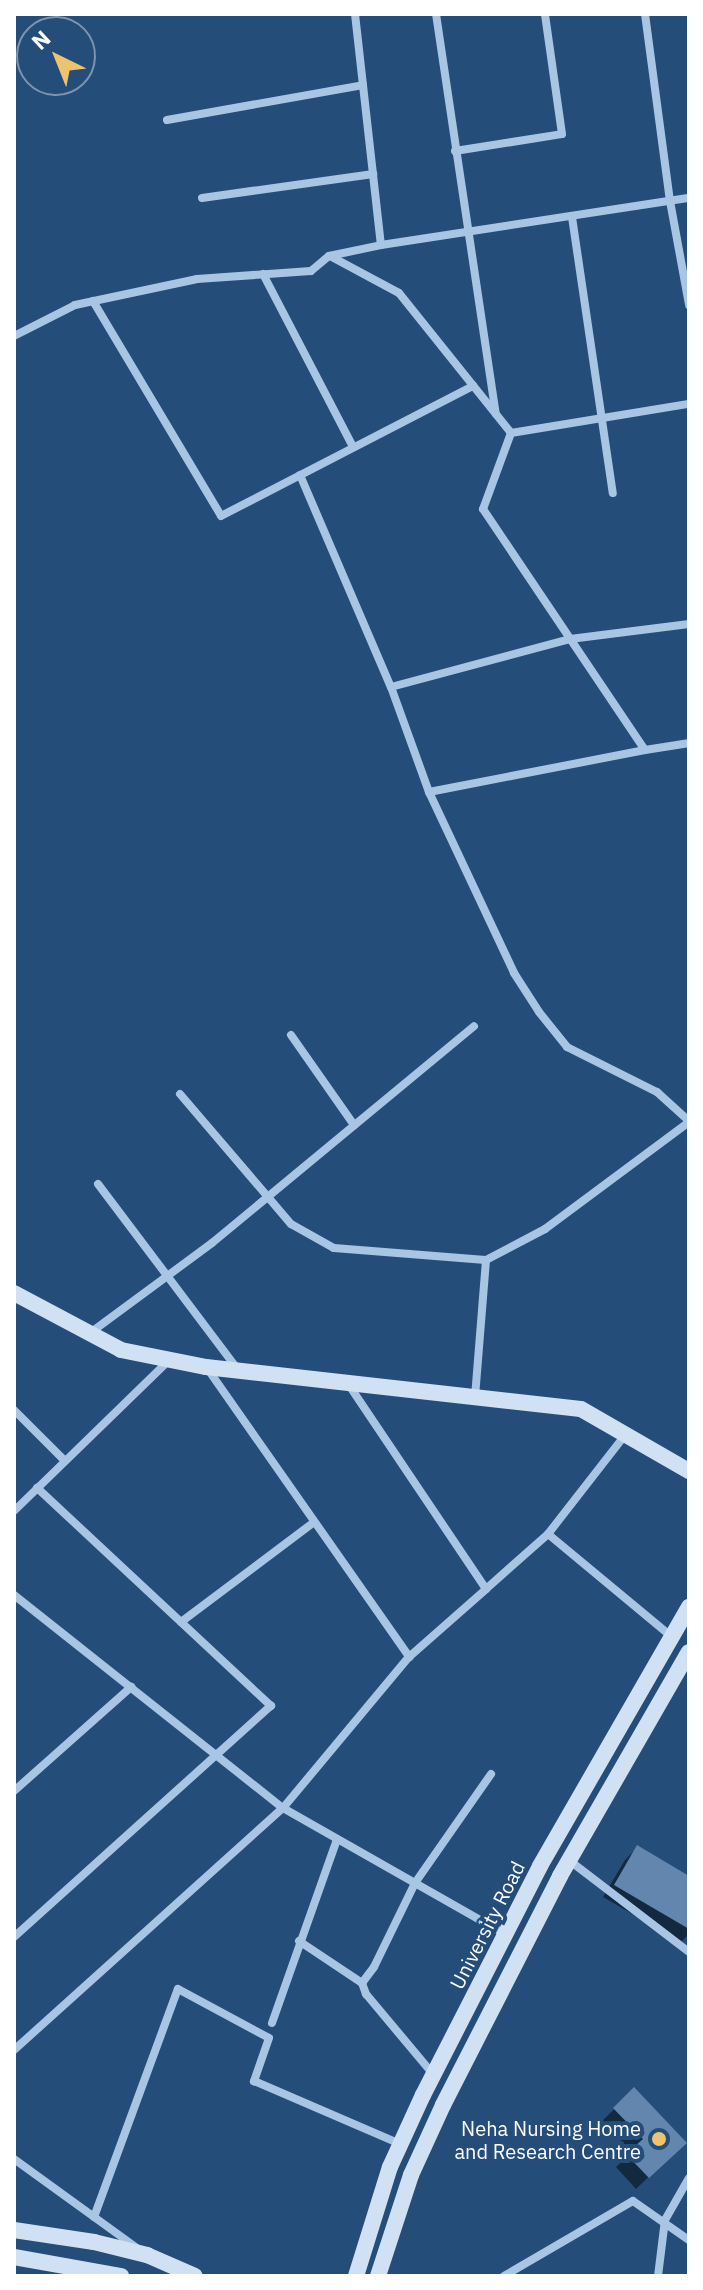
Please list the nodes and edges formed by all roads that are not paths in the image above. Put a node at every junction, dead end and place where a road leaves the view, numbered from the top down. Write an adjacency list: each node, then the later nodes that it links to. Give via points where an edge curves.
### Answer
1 (355, 14): 5 (street)
2 (436, 14): 7 (street)
3 (545, 14): 7 (street, via 562,134)
4 (645, 14): 11 (street)
5 (363, 85): 6 (street); 8 (street)
6 (167, 120)
7 (455, 151): 13 (street)
8 (373, 174): 9 (street); 14 (street)
9 (202, 198)
10 (689, 198): 11 (street)
11 (670, 201): 12 (street); 18 (street)
12 (572, 217): 13 (street); 23 (street)
13 (467, 230): 14 (street); 22 (street)
14 (381, 245): 15 (street)
15 (329, 256): 16 (street, via 311,271); 20 (street, via 399,293)
16 (263, 274): 17 (street, via 197,279); 25 (street)
17 (93, 301): 19 (street); 26 (street, via 221,516)
18 (689, 305)
19 (14, 336)
20 (473, 386): 22 (street); 25 (street)
21 (689, 404): 23 (street)
22 (496, 414): 24 (street)
23 (601, 419): 24 (street); 27 (street)
24 (511, 433): 29 (street, via 483,509)
25 (353, 447): 26 (street)
26 (300, 475): 30 (street)
27 (613, 493)
28 (689, 624): 29 (street)
29 (570, 639): 30 (street); 32 (street)
30 (391, 687): 33 (street)
31 (689, 743): 32 (street)
32 (645, 750): 33 (street)
33 (429, 792): 37 (street, via 514,973 548,1024 567,1047 657,1092)
34 (474, 1026): 38 (street)
35 (291, 1035): 38 (street)
36 (180, 1094): 40 (street)
37 (689, 1121): 41 (street, via 545,1229)
38 (354, 1125): 40 (street)
39 (98, 1184): 42 (street)
40 (266, 1198): 41 (street, via 291,1224 334,1248); 42 (street)
41 (486, 1260): 49 (street)
42 (169, 1275): 44 (street); 47 (street)
43 (14, 1293): 44 (street)
44 (89, 1334): 45 (street, via 121,1350)
45 (169, 1360): 46 (street); 52 (street)
46 (206, 1367): 47 (street); 56 (street)
47 (239, 1371): 48 (street)
48 (347, 1383): 49 (street); 58 (street)
49 (475, 1397): 51 (street, via 581,1409)
50 (14, 1410): 52 (street)
51 (626, 1434): 53 (street); 57 (street)
52 (65, 1461): 54 (street)
53 (689, 1471)
54 (37, 1488): 55 (street); 61 (street)
55 (14, 1511)
56 (314, 1522): 61 (street); 64 (street)
57 (548, 1534): 58 (street); 62 (street)
58 (486, 1589): 64 (street)
59 (14, 1595): 65 (street)
60 (689, 1607): 62 (street, University Road)
61 (181, 1622): 66 (street, via 271,1706)
62 (672, 1637): 73 (street, University Road)
63 (689, 1652): 71 (street)
64 (409, 1657): 69 (street)
65 (131, 1687): 66 (street); 68 (street)
66 (218, 1757): 69 (street); 74 (street)
67 (491, 1774): 72 (street)
68 (14, 1791)
69 (283, 1808): 70 (street); 79 (street)
70 (337, 1839): 72 (street); 75 (street)
71 (569, 1860): 76 (street); 94 (street, via 411,2175)
72 (415, 1883): 73 (street); 77 (street)
73 (505, 1934): 80 (street, University Road)
74 (14, 1937)
75 (299, 1941): 77 (street); 78 (street)
76 (689, 1952)
77 (362, 1983): 80 (street)
78 (272, 2023)
79 (14, 2051)
80 (433, 2075): 81 (street, University Road)
81 (400, 2144): 84 (street, via 254,2081 269,2038 178,1989); 93 (street, University Road)
82 (14, 2159): 84 (street)
83 (689, 2178): 85 (street)
84 (94, 2217): 88 (street)
85 (665, 2220): 87 (street); 95 (street, via 633,2201); 96 (street)
86 (14, 2230): 88 (street)
87 (689, 2240)
88 (147, 2255): 92 (street)
89 (14, 2257): 90 (street)
90 (100, 2274): 91 (street)
91 (121, 2276)
92 (195, 2276)
93 (356, 2276)
94 (378, 2276)
95 (504, 2276)
96 (658, 2276)

